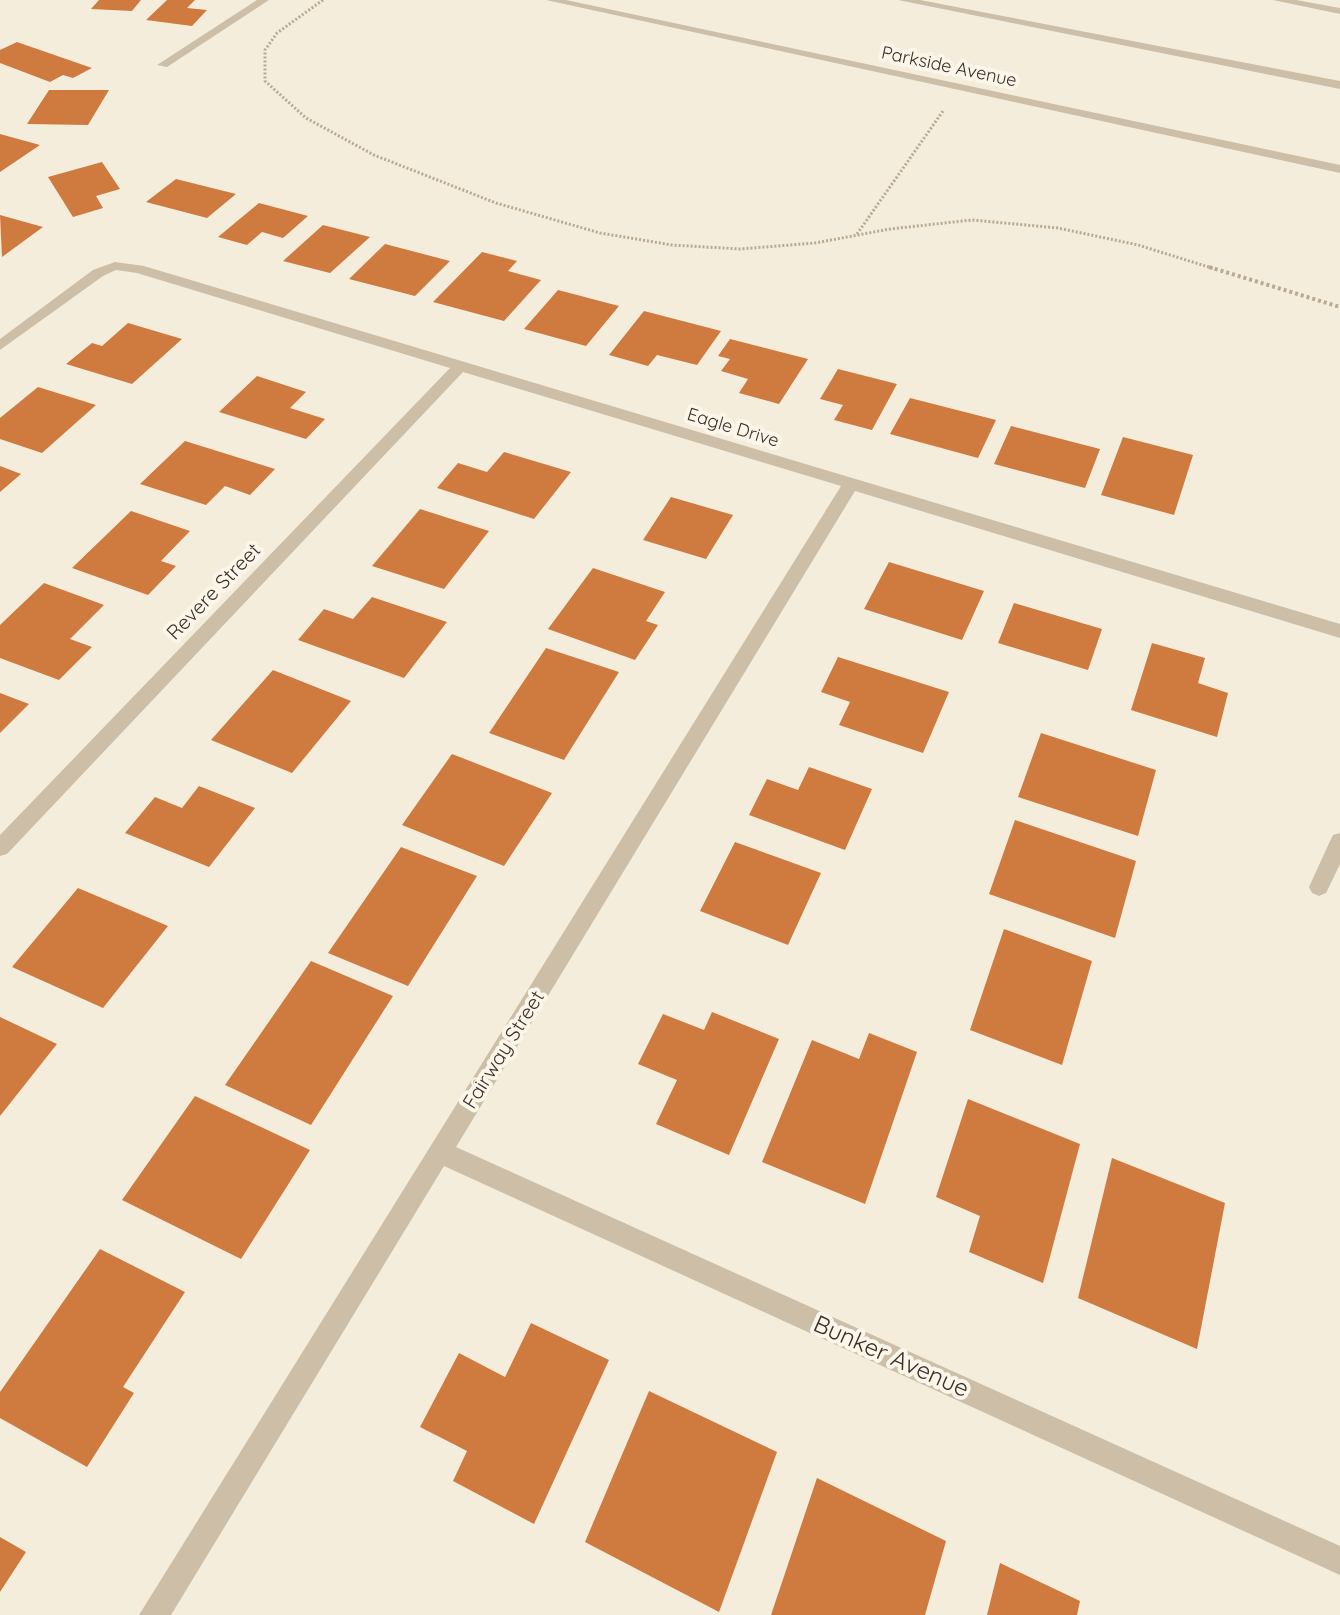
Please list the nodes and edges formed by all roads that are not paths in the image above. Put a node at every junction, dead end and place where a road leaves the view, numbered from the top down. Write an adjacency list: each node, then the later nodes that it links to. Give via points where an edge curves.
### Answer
1 (264, 0): 6 (street)
2 (551, 0): 8 (street, Parkside Avenue)
3 (903, 0): 7 (street)
4 (1278, 0): 5 (street)
5 (1340, 11)
6 (163, 65)
7 (1340, 85)
8 (1340, 169)
9 (0, 346): 10 (street, Eagle Drive, via 115,266)
10 (459, 367): 11 (street, Eagle Drive); 14 (street, Revere Street)
11 (851, 484): 12 (street, Eagle Drive); 16 (street, Fairway Street)
12 (1340, 631)
13 (1340, 841): 15 (street)
14 (0, 848)
15 (1319, 887)
16 (441, 1152): 17 (street, Bunker Avenue); 18 (street, Fairway Street)
17 (1340, 1561)
18 (154, 1615)

